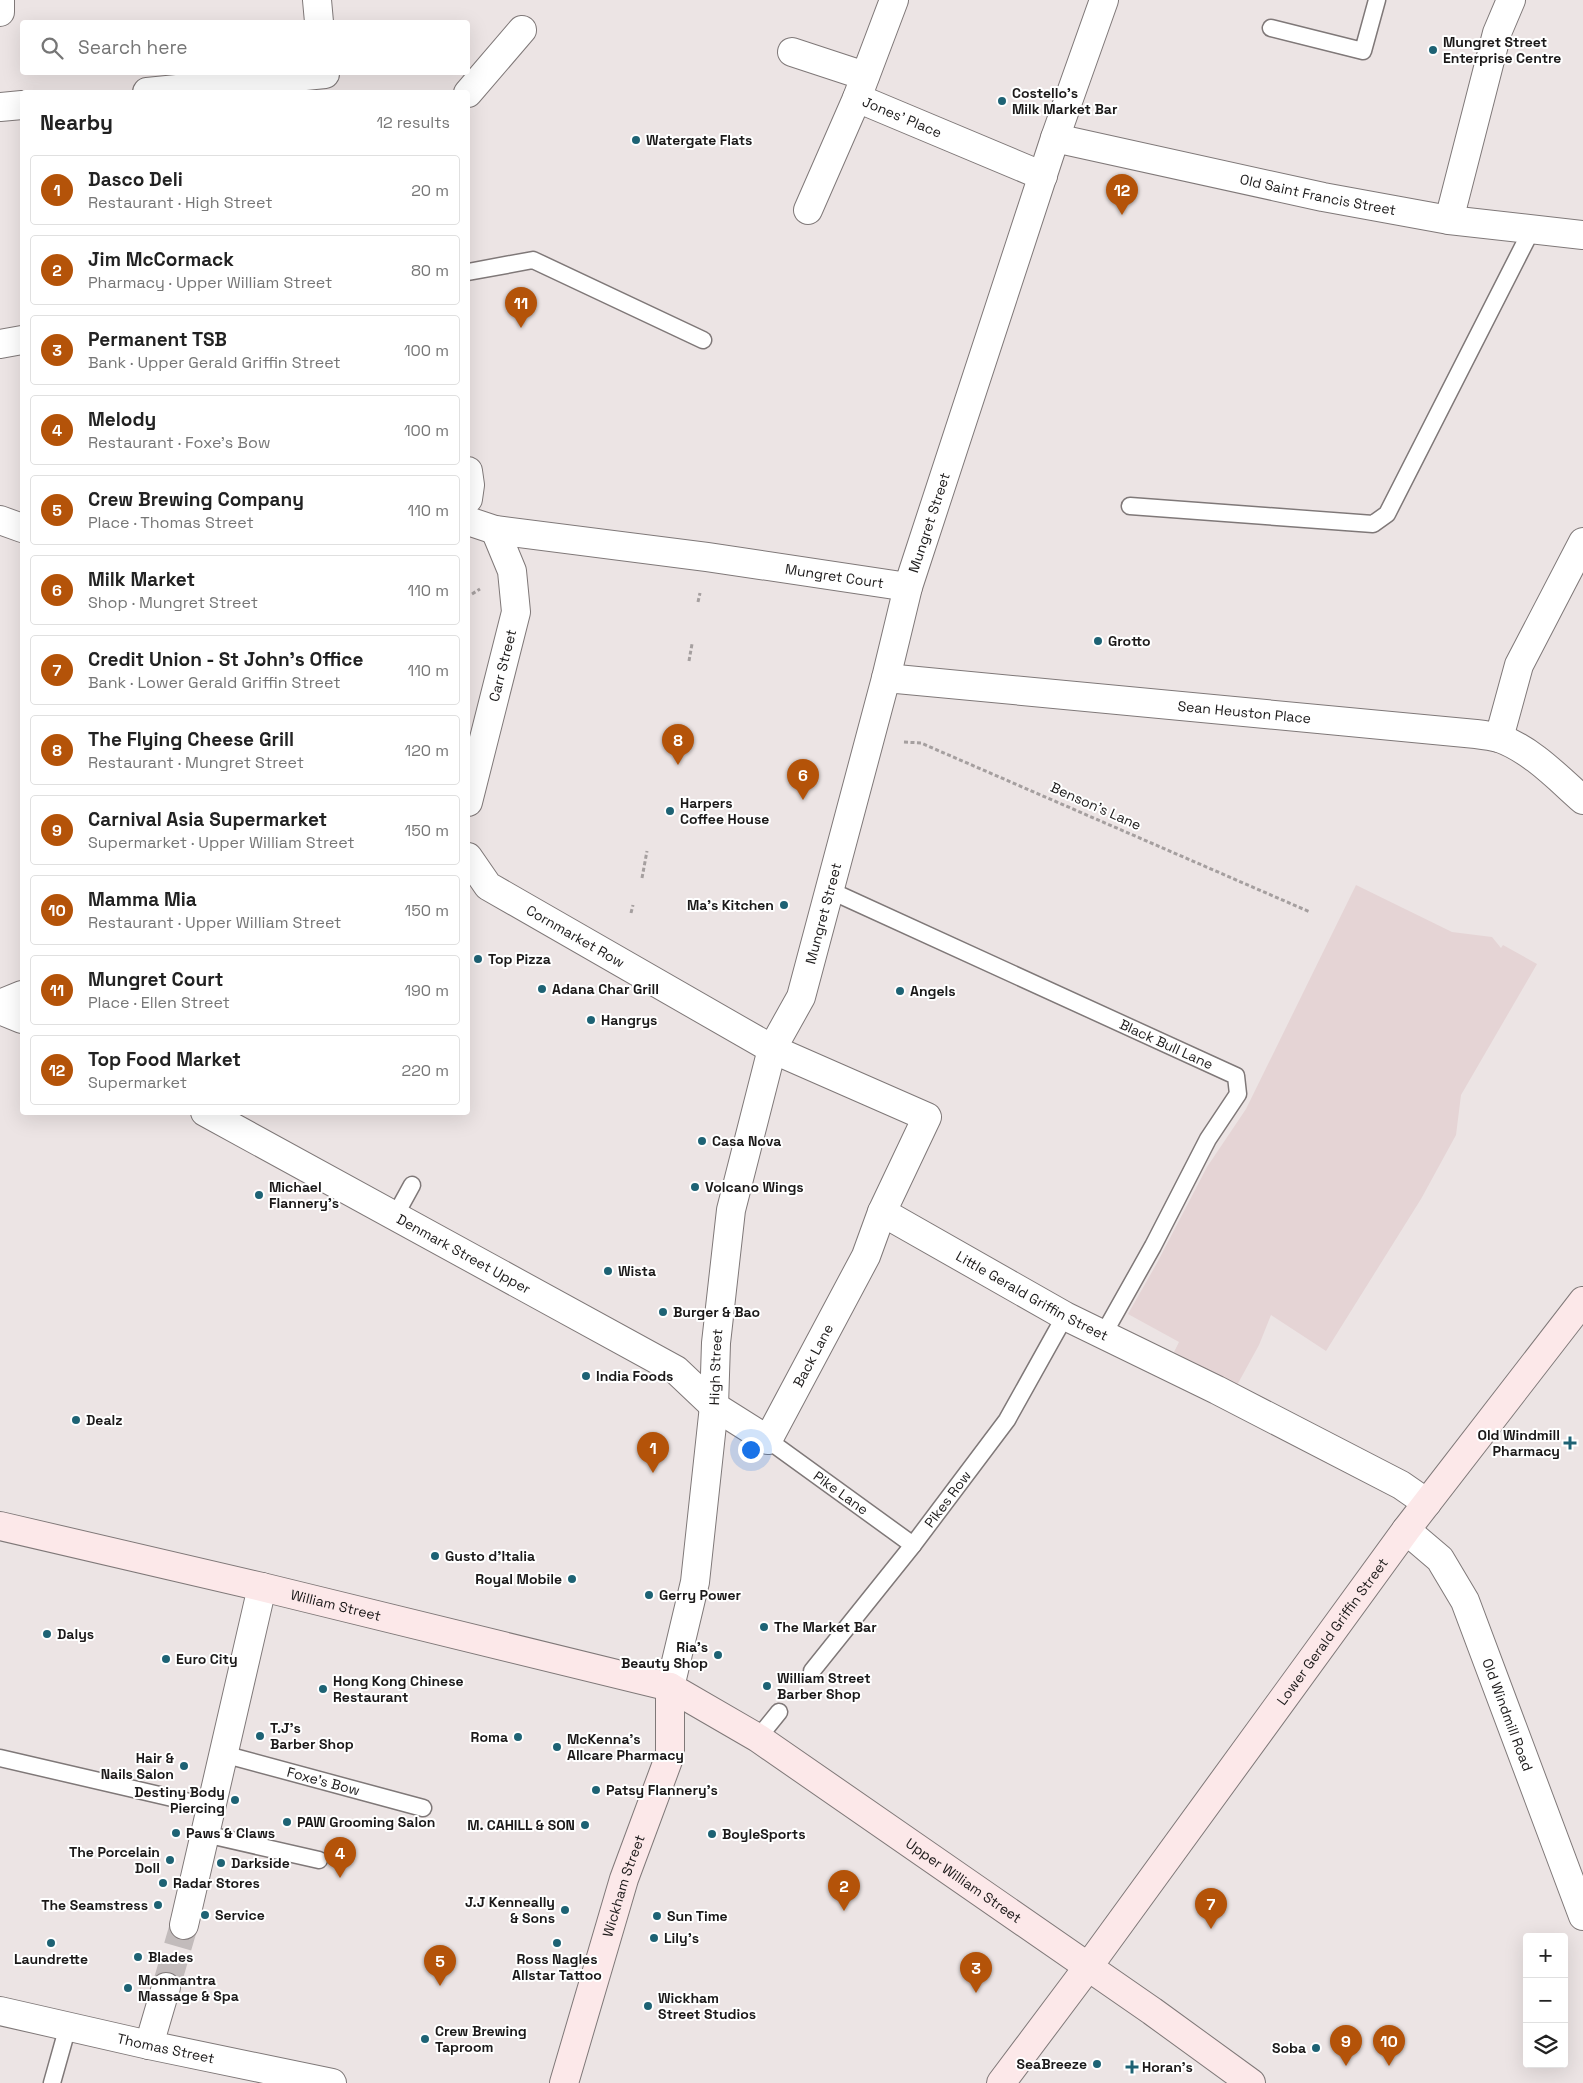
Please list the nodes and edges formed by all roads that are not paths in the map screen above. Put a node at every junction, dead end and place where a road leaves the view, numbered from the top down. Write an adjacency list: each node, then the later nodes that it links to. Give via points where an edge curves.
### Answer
1 (0, 0): 7 (street)
2 (317, 0): 8 (street)
3 (894, 0): 13 (street, Jones' Place)
4 (1104, 0): 18 (street, Mungret Street)
5 (1377, 0): 9 (lane, via 1362,51)
6 (1511, 0): 21 (street, via 1498,33)
7 (0, 12)
8 (319, 20)
9 (1271, 28)
10 (522, 30): 15 (street)
11 (792, 52): 13 (street)
12 (326, 80): 14 (street)
13 (861, 87): 19 (street, Jones' Place); 20 (street)
14 (177, 90)
15 (470, 91)
16 (20, 105): 17 (street)
17 (0, 107)
18 (1055, 138): 19 (street, Mungret Street); 21 (street, Old Saint Francis Street, via 1323,197)
19 (1043, 176): 34 (street, Mungret Street)
20 (808, 210)
21 (1449, 220): 22 (street, Old Saint Francis Street)
22 (1532, 229): 23 (street, Old Saint Francis Street); 28 (lane, via 1387,514 1373,524)
23 (1583, 235)
24 (470, 272): 26 (lane, via 533,260)
25 (20, 340): 27 (street)
26 (703, 340)
27 (0, 344)
28 (1130, 506)
29 (0, 520): 31 (street)
30 (470, 522): 32 (street, Mungret Court)
31 (20, 527)
32 (495, 530): 34 (street, Mungret Court); 37 (street, Carr Street, via 512,571 516,612)
33 (1583, 542): 36 (street, via 1519,665)
34 (908, 587): 35 (street, Mungret Street)
35 (886, 678): 36 (street, Sean Heuston Place); 40 (street, Mungret Street)
36 (1499, 738): 38 (street, Sean Heuston Place, via 1542,764)
37 (470, 794)
38 (1583, 800)
39 (470, 860): 45 (street, Cornmarket Row, via 488,886)
40 (829, 890): 45 (street, Mungret Street, via 801,997); 52 (lane, Black Bull Lane, via 1236,1076 1238,1094 1208,1139)
41 (20, 996): 42 (street)
42 (0, 1004)
43 (0, 1010): 44 (street)
44 (20, 1019)
45 (772, 1048): 48 (street, via 927,1117); 53 (street, High Street, via 731,1210 716,1344)
46 (210, 1115): 49 (street, Denmark Street Upper)
47 (412, 1186): 49 (lane)
48 (882, 1212): 51 (street, Little Gerald Griffin Street); 54 (street, Back Lane, via 866,1256)
49 (395, 1216): 53 (street, Denmark Street Upper, via 676,1370)
50 (1583, 1301): 55 (main road, Lower Gerald Griffin Street)
51 (1065, 1316): 52 (street, Little Gerald Griffin Street); 58 (lane, Pikes Row, via 1007,1420)
52 (1103, 1335): 55 (street, Little Gerald Griffin Street, via 1219,1384)
53 (714, 1406): 54 (street); 61 (street, High Street, via 695,1582)
54 (768, 1440): 58 (lane, Pike Lane)
55 (1427, 1502): 57 (main road, Lower Gerald Griffin Street)
56 (0, 1526): 59 (main road, William Street)
57 (1406, 1530): 70 (street, Old Windmill Road, via 1440,1559 1465,1600); 72 (main road, Lower Gerald Griffin Street)
58 (913, 1546): 60 (lane, Pikes Row)
59 (262, 1587): 61 (main road, William Street); 64 (street)
60 (812, 1671)
61 (670, 1687): 63 (main road, Upper William Street); 79 (main road, Wickham Street, via 670,1755 624,1879)
62 (779, 1712): 63 (lane)
63 (758, 1738): 72 (main road, Upper William Street)
64 (223, 1754): 66 (street); 67 (lane, Foxe's Bow)
65 (0, 1758): 66 (lane)
66 (211, 1807): 68 (street)
67 (422, 1808)
68 (205, 1834): 69 (lane); 71 (street)
69 (319, 1860)
70 (1583, 1916)
71 (184, 1925)
72 (1088, 1967): 80 (main road, Lower Gerald Griffin Street); 81 (main road, Upper William Street)
73 (166, 1987): 76 (street)
74 (0, 2011): 75 (street, Thomas Street)
75 (68, 2026): 76 (street, Thomas Street); 77 (lane)
76 (149, 2045): 78 (street, Thomas Street)
77 (52, 2083)
78 (332, 2083)
79 (564, 2083)
80 (1001, 2083)
81 (1252, 2083)

